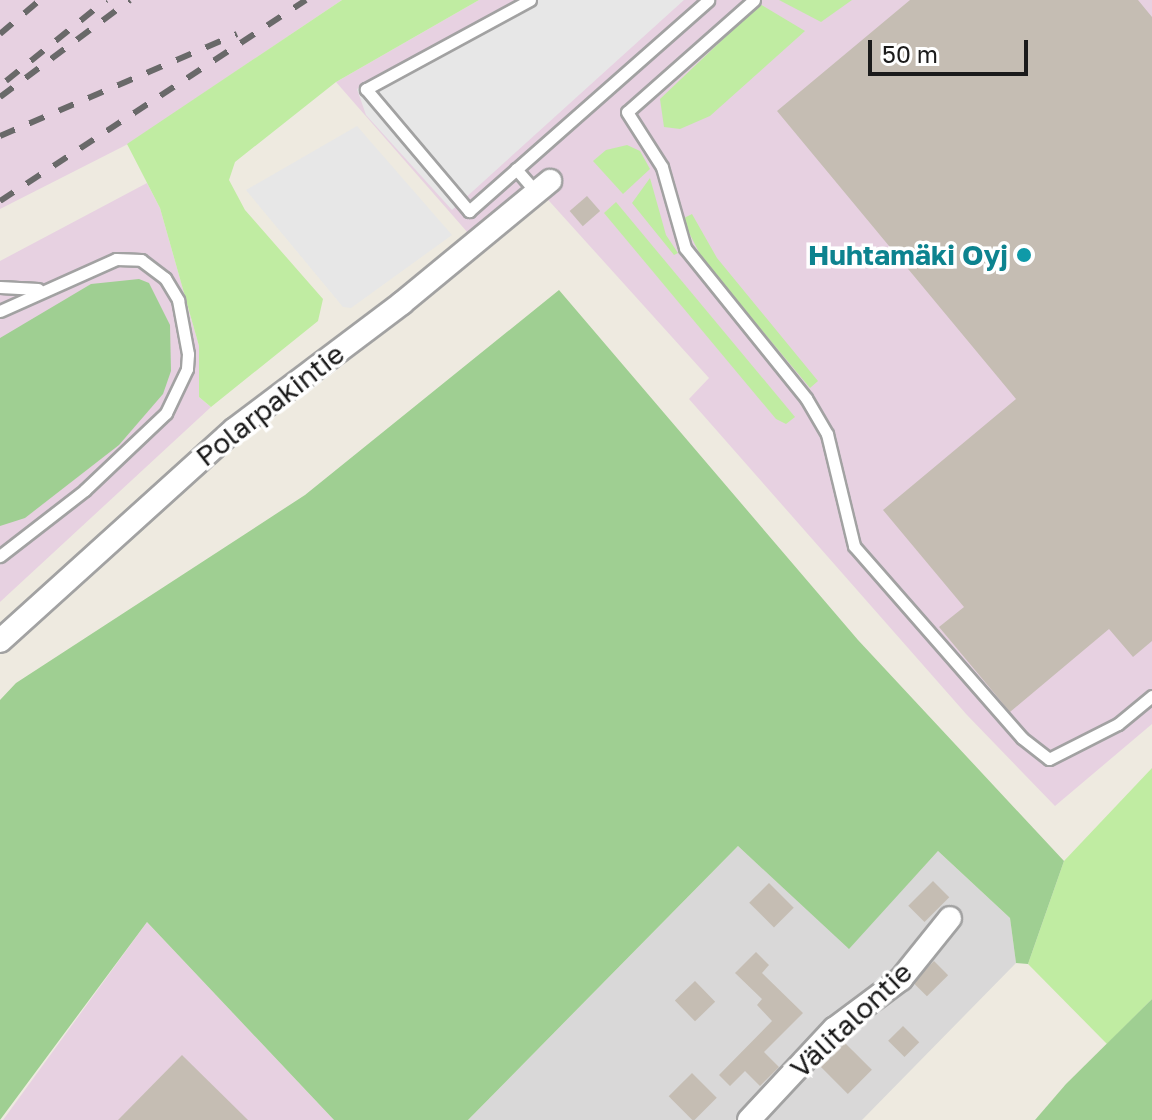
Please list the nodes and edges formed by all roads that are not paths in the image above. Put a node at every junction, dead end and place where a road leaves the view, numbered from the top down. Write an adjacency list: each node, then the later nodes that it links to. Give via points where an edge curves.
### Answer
1 (530, 0): 4 (lane, via 366,89 469,211)
2 (708, 0): 4 (lane)
3 (754, 0): 11 (lane, via 627,112 662,167 685,248 806,398 827,434 854,546 1022,738 1049,759 1118,724)
4 (516, 169): 5 (lane)
5 (543, 187): 10 (street, Polarpakintie, via 235,429)
6 (0, 287): 7 (lane)
7 (38, 289): 8 (lane); 9 (lane, via 116,259 141,260 165,278 178,300 186,328 187,369 166,413 135,444)
8 (0, 311)
9 (0, 556)
10 (1, 638)
11 (1152, 696)
12 (950, 918): 13 (street, Välitalontie, via 901,979 834,1029)
13 (749, 1120)

